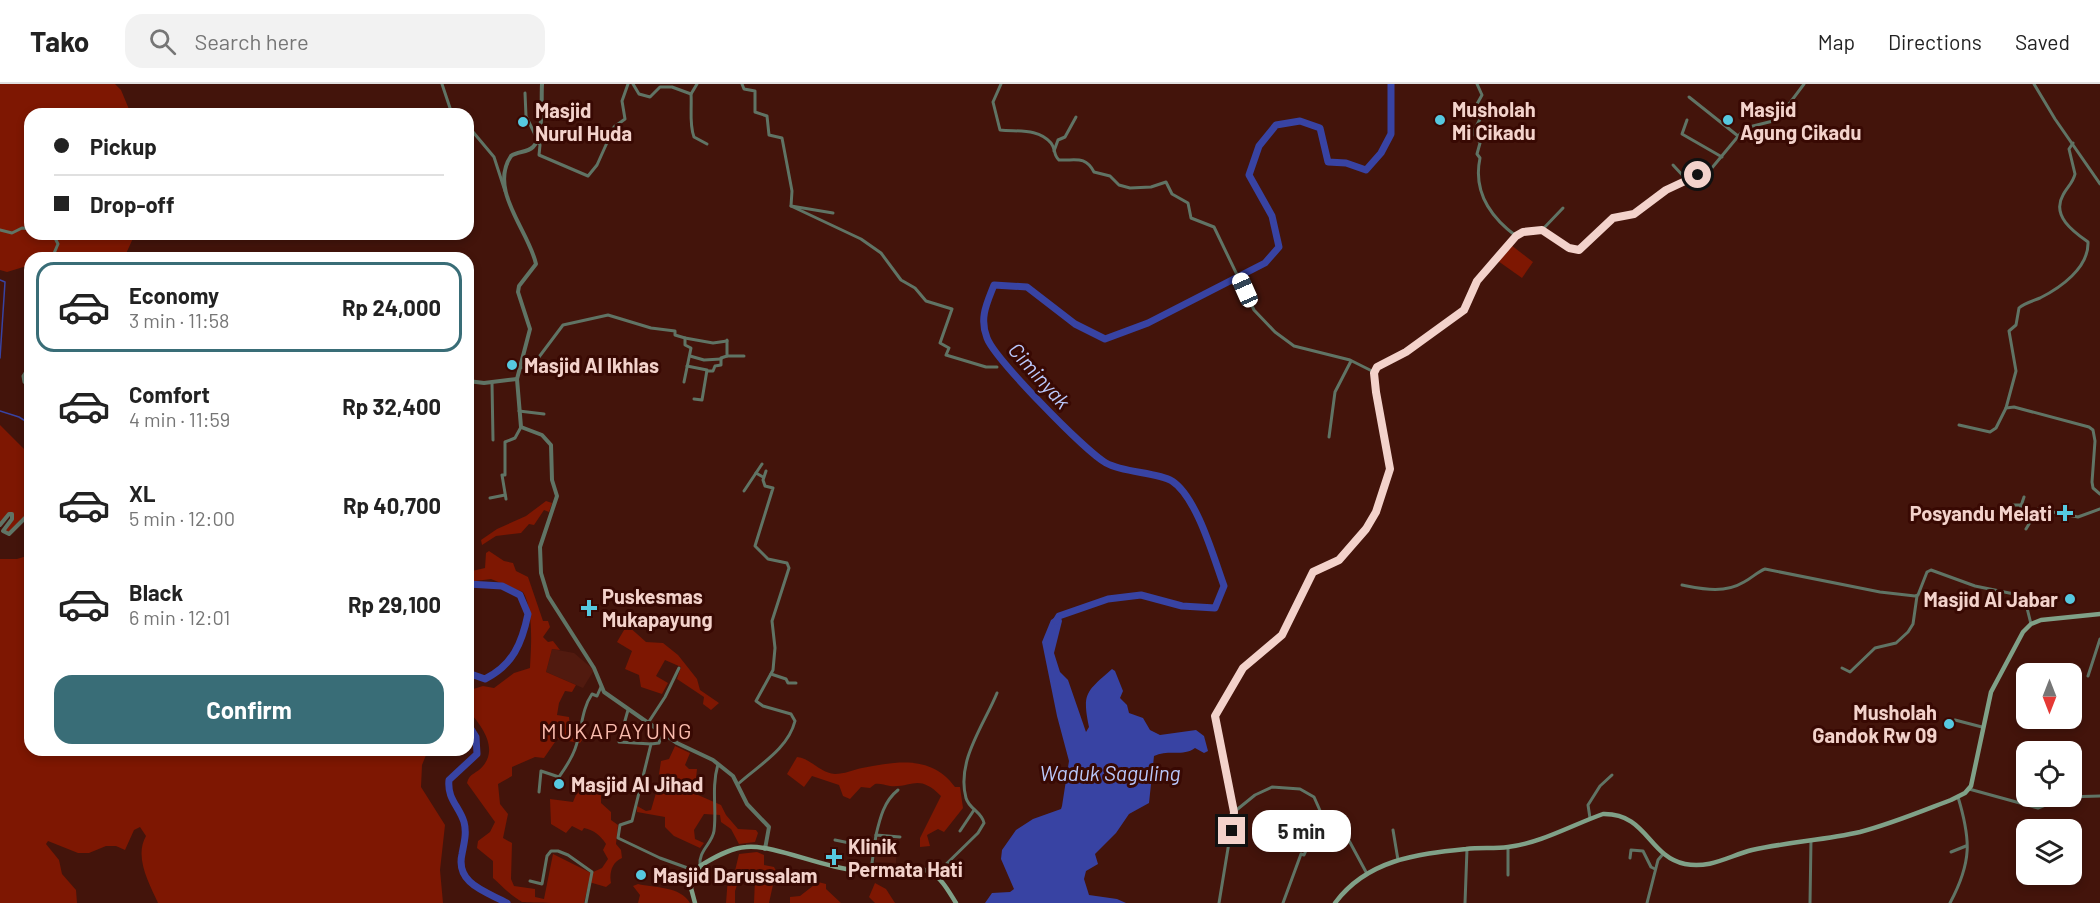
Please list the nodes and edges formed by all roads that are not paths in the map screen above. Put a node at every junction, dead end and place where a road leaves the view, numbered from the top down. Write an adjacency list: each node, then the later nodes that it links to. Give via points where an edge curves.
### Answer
1 (442, 84): 14 (street)
2 (542, 84): 19 (street)
3 (628, 84): 19 (street, via 622,103 625,119 614,127 589,176 538,155)
4 (633, 84): 12 (street, via 639,94 650,97 660,87)
5 (697, 84): 12 (street)
6 (742, 84): 28 (street, via 744,89 755,92 755,112 767,116 769,135 782,138)
7 (1001, 84): 22 (street, via 993,102 998,128 1039,135 1052,144)
8 (1478, 84): 34 (street, via 1482,96 1477,104 1482,115 1473,133 1480,143 1479,191 1500,223)
9 (1804, 84): 18 (street, via 1777,120 1750,125)
10 (2034, 84): 20 (street)
11 (525, 93): 19 (street, via 527,119)
12 (691, 94): 21 (street, via 690,129 694,137)
13 (1689, 97): 18 (street)
14 (450, 108)
15 (1076, 117): 22 (street)
16 (1687, 120): 23 (street, via 1682,134)
17 (474, 133): 27 (street, via 494,157)
18 (1738, 136): 23 (street)
19 (537, 140): 27 (street, via 532,149 514,153 508,160)
20 (2073, 143): 26 (street); 51 (street, via 2069,152 2075,174 2061,199 2062,216 2068,227 2088,242 2086,257 2068,280 2019,308 2016,325 2009,330 2016,371)
21 (707, 144)
22 (1054, 151): 40 (street, via 1059,160 1082,159 1094,172 1110,176 1124,187 1151,187 1166,182 1172,194 1188,203 1191,218 1214,227 1254,310 1275,333 1294,345)
23 (1722, 158): 25 (street, via 1711,169)
24 (1673, 165): 25 (street)
25 (1686, 179): 33 (street, via 1634,214 1613,218 1579,250)
26 (2100, 184)
27 (505, 191): 42 (street, via 536,264 518,289 530,329)
28 (791, 206): 30 (street); 43 (street, via 861,239 881,253 901,280 926,301 952,309 940,343 949,348 946,355)
29 (1563, 208): 33 (street)
30 (833, 213)
31 (24, 228): 32 (street, via 12,233)
32 (0, 230)
33 (1542, 230): 34 (street)
34 (1516, 236): 45 (street, via 1477,281 1464,310)
35 (685, 338): 36 (street, via 685,345 691,348); 37 (street, via 713,344 728,340); 42 (street, via 675,335 675,331 619,317 598,316 562,325 530,369)
36 (690, 356): 39 (street); 41 (street)
37 (727, 356): 38 (street); 39 (street)
38 (744, 356)
39 (721, 359): 44 (street, via 721,366)
40 (1351, 361): 45 (street); 56 (street, via 1335,392)
41 (687, 366): 44 (street); 48 (street)
42 (520, 367): 46 (street)
43 (996, 367)
44 (707, 370): 50 (street, via 702,400)
45 (1374, 372): 100 (street, via 1390,465 1379,506 1370,524 1339,560 1313,572 1280,638 1237,676 1215,716)
46 (518, 378): 49 (street); 52 (street)
47 (474, 382): 49 (street)
48 (684, 382)
49 (492, 383): 57 (street)
50 (694, 399)
51 (2006, 408): 54 (street, via 1990,432); 63 (street, via 2022,407 2093,430 2092,482)
52 (519, 411): 53 (street); 55 (street)
53 (544, 414)
54 (1959, 425)
55 (521, 427): 65 (street, via 515,438 505,442 502,475 506,497); 83 (street, via 542,435 550,445 557,496 540,540 543,583 594,668)
56 (1329, 437)
57 (493, 440)
58 (762, 465): 60 (street)
59 (766, 471): 61 (street)
60 (756, 473): 61 (street); 62 (street)
61 (763, 477): 80 (street, via 765,486 772,488 755,546 768,559 787,563 789,568 772,621 775,648)
62 (744, 491)
63 (2100, 494)
64 (2025, 497): 66 (street)
65 (490, 498)
66 (2021, 505): 68 (street, via 2010,505); 69 (street, via 2020,510)
67 (2100, 509): 69 (street, via 2078,517 2038,509)
68 (1999, 512)
69 (2032, 515): 72 (street)
70 (24, 518): 71 (street, via 9,534 3,531 12,514)
71 (0, 525)
72 (2026, 529)
73 (1682, 585): 74 (street, via 1725,589 1746,582 1765,569)
74 (1917, 596): 76 (street, via 1931,570 1975,586 2024,596); 79 (street, via 1908,632 1896,643 1875,648 1850,672)
75 (2100, 614): 76 (main road)
76 (2031, 624): 88 (main road, via 1991,692)
77 (2100, 639): 81 (street)
78 (679, 668): 87 (street)
79 (1842, 668)
80 (771, 674): 82 (street); 93 (street, via 757,702 791,714 794,725 780,748)
81 (2088, 676)
82 (796, 683)
83 (601, 687): 85 (street); 96 (street, via 597,696 592,694 586,702 570,762 559,777 542,771)
84 (997, 693): 99 (street, via 967,760 964,787)
85 (628, 710): 87 (street); 90 (street, via 619,742)
86 (1955, 720): 88 (street)
87 (648, 723): 89 (street)
88 (1982, 727): 94 (main road)
89 (662, 733): 90 (street, via 659,743); 91 (street)
90 (651, 744): 120 (street, via 632,821 620,825 618,838)
91 (718, 763): 93 (street); 118 (street, via 714,832 700,857)
92 (1612, 775): 102 (street, via 1588,805)
93 (738, 784): 112 (street, via 747,804 769,827)
94 (1969, 789): 97 (street, via 2038,808 2065,797); 98 (main road)
95 (897, 790): 105 (street, via 882,812)
96 (539, 792)
97 (2100, 796)
98 (1959, 797): 108 (main road, via 1875,827); 109 (street, via 1967,822)
99 (974, 810): 104 (street); 123 (street, via 983,817 982,828)
100 (1234, 812): 101 (street, via 1255,795 1281,786 1300,789 1314,797); 129 (street)
101 (1322, 815): 122 (street, via 1346,835); 130 (street, via 1304,855 1301,854)
102 (1590, 818): 110 (main road); 115 (main road, via 1611,814 1630,819)
103 (1393, 830): 117 (street)
104 (960, 831)
105 (876, 835): 106 (street); 111 (street)
106 (900, 837)
107 (835, 840): 111 (street)
108 (1811, 840): 115 (main road, via 1754,850 1705,865 1682,863); 134 (street)
109 (1966, 846): 114 (street); 135 (street, via 1968,861)
110 (1508, 847): 113 (main road); 124 (street)
111 (874, 848): 121 (street)
112 (765, 849): 118 (main road, via 740,848); 121 (main road, via 840,869)
113 (1467, 849): 117 (main road); 132 (street)
114 (1951, 852)
115 (1663, 854): 119 (street)
116 (1630, 858): 119 (street, via 1631,850 1643,851)
117 (1398, 860): 122 (main road)
118 (700, 866): 120 (main road)
119 (1655, 869): 133 (street)
120 (696, 871): 127 (main road, via 691,888)
121 (870, 872): 123 (main road, via 916,868)
122 (1366, 872): 131 (main road)
123 (935, 875): 128 (main road)
124 (1508, 875)
125 (530, 881): 126 (street, via 542,884 547,856 550,851 558,851 592,872)
126 (586, 903)
127 (695, 903)
128 (956, 903)
129 (1219, 903)
130 (1283, 903)
131 (1335, 903)
132 (1465, 903)
133 (1647, 903)
134 (1810, 903)
135 (1950, 903)

